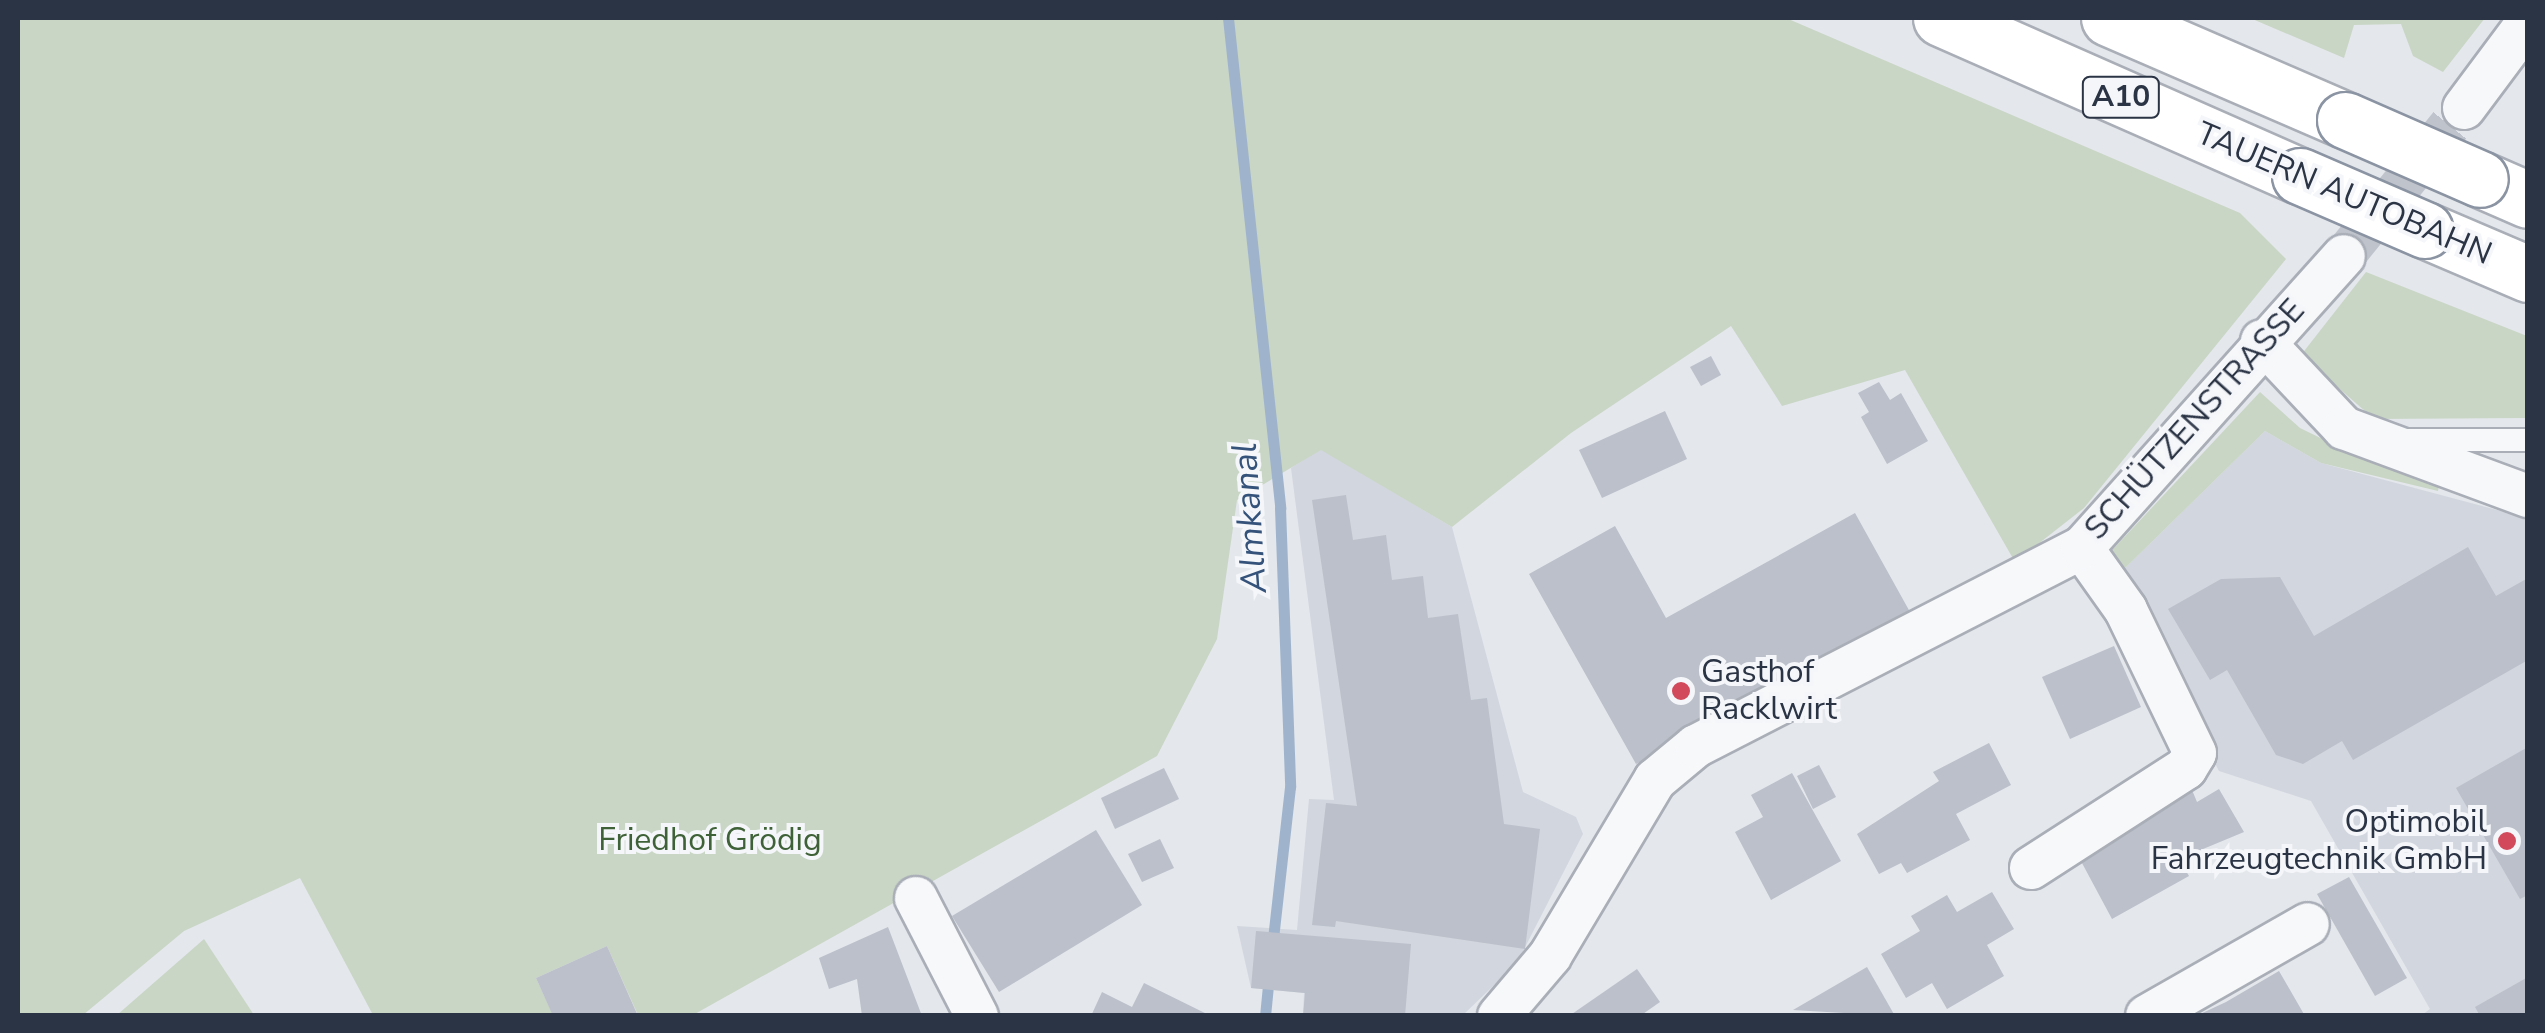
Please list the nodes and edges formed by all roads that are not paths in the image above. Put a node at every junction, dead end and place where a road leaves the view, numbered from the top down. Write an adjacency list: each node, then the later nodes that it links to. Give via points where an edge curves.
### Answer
1 (1941, 18): 7 (highway, TAUERN AUTOBAHN / A10, bridge)
2 (2109, 18): 5 (highway, TAUERN AUTOBAHN / A10, bridge)
3 (2528, 22): 4 (street)
4 (2464, 108)
5 (2504, 189)
6 (2344, 256): 8 (street, SCHÜTZENSTRASSE)
7 (2528, 274)
8 (2262, 341): 9 (street, via 2344,428); 12 (street, SCHÜTZENSTRASSE)
9 (2390, 440): 10 (lane); 11 (street)
10 (2528, 440)
11 (2528, 496)
12 (2082, 548): 13 (street, via 2126,610 2194,754 2186,768); 17 (street, SCHÜTZENSTRASSE, via 1696,746 1655,780 1550,956)
13 (2030, 868)
14 (916, 898): 16 (street)
15 (2308, 924): 18 (street)
16 (977, 1016)
17 (1498, 1016)
18 (2147, 1016)

